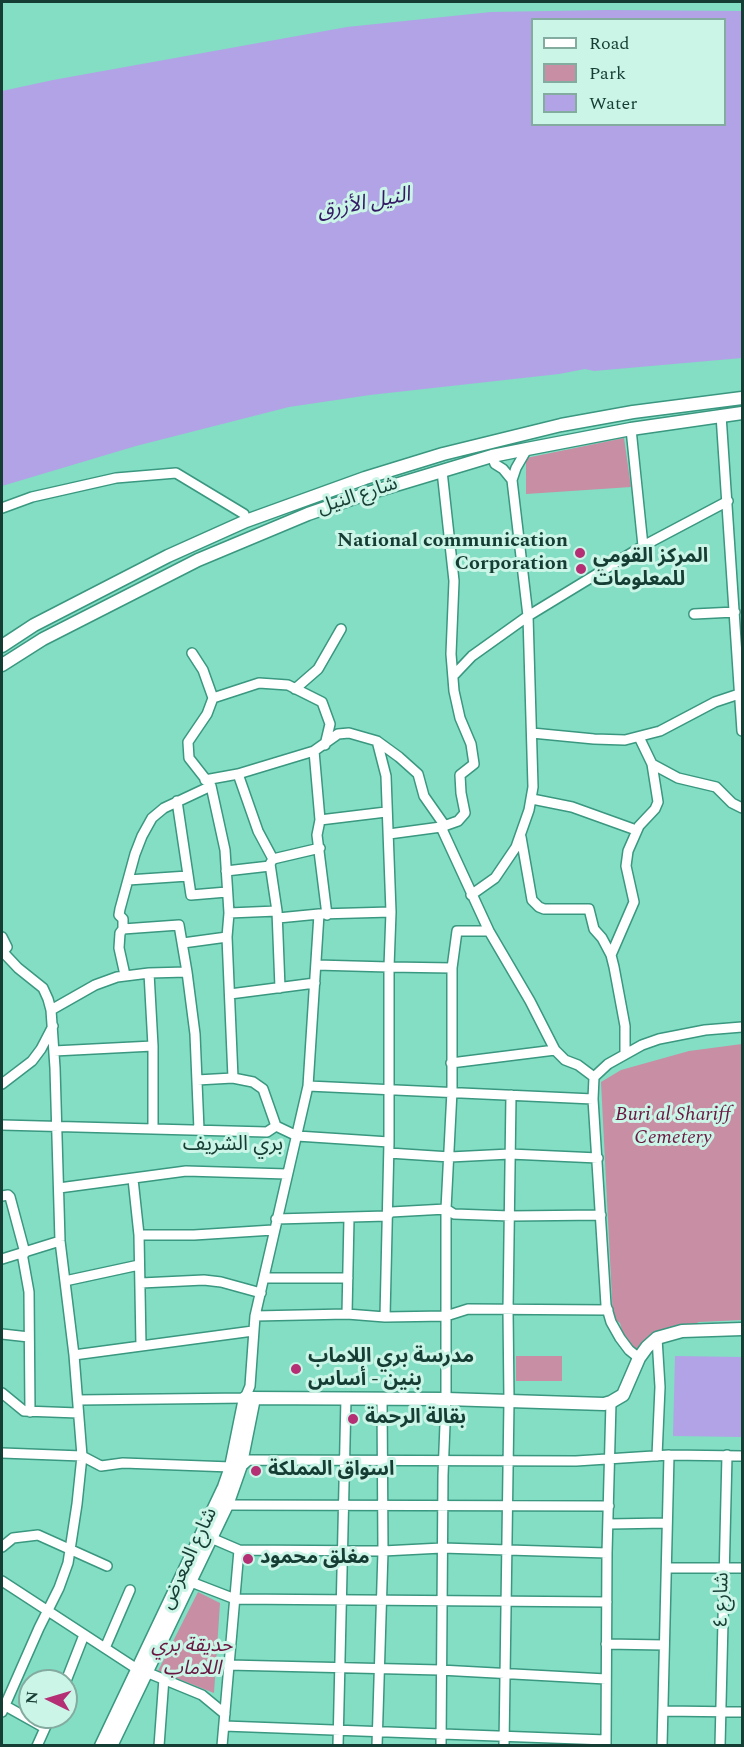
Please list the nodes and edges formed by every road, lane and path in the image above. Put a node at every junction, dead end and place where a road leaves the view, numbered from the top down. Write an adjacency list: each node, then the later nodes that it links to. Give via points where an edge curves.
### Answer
1 (742, 398): 11 (main road, شارع النيل, via 633,412 509,436 365,478)
2 (742, 413): 3 (main road, شارع النيل)
3 (721, 415): 4 (main road, شارع النيل); 9 (street)
4 (631, 429): 5 (main road, شارع النيل); 13 (street)
5 (527, 449): 6 (main road, شارع النيل); 8 (street)
6 (492, 456): 7 (main road, شارع النيل); 8 (street)
7 (442, 471): 15 (main road, شارع النيل, via 308,514); 25 (street, via 454,581)
8 (512, 480): 20 (street)
9 (728, 501): 13 (street); 16 (street)
10 (2, 508): 11 (street, via 32,497 116,478 176,473 244,514)
11 (246, 521): 12 (main road, شارع النيل)
12 (193, 545): 14 (main road, شارع النيل); 15 (main road, via 192,555)
13 (642, 546): 20 (street)
14 (168, 556): 17 (main road, via 173,561); 22 (main road, شارع النيل, via 34,625)
15 (198, 560): 17 (main road, شارع النيل)
16 (737, 571): 18 (street)
17 (172, 573): 24 (main road, شارع النيل, via 43,639)
18 (735, 612): 19 (street); 27 (street)
19 (694, 614)
20 (528, 616): 25 (street, via 472,656); 30 (street)
21 (341, 629): 26 (street, via 318,669)
22 (2, 646)
23 (192, 653): 28 (street)
24 (2, 665)
25 (453, 676): 43 (street, via 456,705 474,764 460,774 465,813 459,821)
26 (295, 690): 28 (street, via 288,685 259,683); 33 (street, via 322,702 330,724)
27 (741, 694): 29 (street); 31 (street)
28 (213, 698): 37 (street, via 188,742 189,758)
29 (742, 731)
30 (532, 733): 31 (street, via 610,741); 38 (street)
31 (639, 737): 35 (street)
32 (376, 741): 33 (street, via 343,733); 41 (street, via 386,776); 43 (street, via 418,774 424,796)
33 (325, 745): 34 (street)
34 (314, 751): 36 (street); 42 (street)
35 (652, 764): 40 (street, via 678,778 716,787); 44 (street, via 658,802)
36 (238, 774): 37 (street); 48 (street)
37 (208, 783): 39 (street); 49 (street, via 225,850)
38 (532, 799): 44 (street, via 572,807); 46 (street)
39 (177, 801): 50 (street); 51 (street, via 152,818)
40 (742, 808)
41 (386, 812): 42 (street); 45 (street)
42 (320, 820): 47 (street)
43 (443, 827): 45 (street); 53 (street)
44 (636, 830): 63 (street, via 626,866 634,902)
45 (389, 834): 54 (street)
46 (520, 837): 53 (street, via 502,870); 63 (street, via 532,900 544,909 589,909 594,929)
47 (320, 848): 48 (street); 56 (street)
48 (271, 863): 49 (street); 57 (street)
49 (226, 871): 52 (street)
50 (188, 876): 51 (street); 52 (street, via 191,895)
51 (128, 879): 58 (street, via 119,915)
52 (227, 892): 55 (street)
53 (471, 895): 59 (street)
54 (391, 912): 56 (street); 65 (street)
55 (230, 913): 57 (street); 61 (street)
56 (323, 914): 57 (street); 64 (street)
57 (278, 915): 71 (street)
58 (123, 929): 62 (street, via 178,924); 69 (street, via 119,948)
59 (489, 931): 66 (street, via 457,931); 77 (street)
60 (2, 937): 73 (street, via 7,947 3,952 43,988)
61 (227, 937): 62 (street); 72 (street)
62 (183, 943): 67 (street)
63 (611, 955): 79 (street, via 625,1026)
64 (316, 964): 65 (street); 70 (street)
65 (389, 967): 66 (street); 86 (street)
66 (452, 968): 80 (street)
67 (187, 972): 68 (street); 83 (street)
68 (149, 973): 69 (street); 76 (street)
69 (125, 975): 73 (street, via 95,985)
70 (315, 983): 71 (street); 85 (street)
71 (280, 988): 72 (street)
72 (230, 994): 82 (street)
73 (51, 1010): 74 (street)
74 (53, 1025): 78 (street); 84 (street, via 32,1061)
75 (742, 1027): 79 (street, via 659,1039)
76 (153, 1046): 78 (street); 93 (street)
77 (555, 1050): 80 (street); 81 (street)
78 (54, 1051): 92 (street)
79 (625, 1054): 81 (street)
80 (451, 1063): 87 (street)
81 (594, 1077): 89 (street)
82 (233, 1078): 83 (street); 91 (street, via 253,1082 263,1089)
83 (197, 1080): 94 (street)
84 (2, 1084)
85 (308, 1086): 86 (street); 95 (street)
86 (389, 1091): 87 (street); 96 (street)
87 (452, 1091): 88 (street); 98 (street)
88 (511, 1095): 89 (street); 97 (street)
89 (593, 1099): 99 (street)
90 (2, 1125): 92 (street)
91 (276, 1126): 94 (street, via 267,1131); 95 (street)
92 (57, 1127): 93 (street); 102 (street)
93 (153, 1129): 94 (street)
94 (199, 1130)
95 (297, 1136): 96 (street); 100 (street)
96 (389, 1148): 98 (street); 106 (street)
97 (510, 1154): 98 (street); 99 (street); 107 (street)
98 (450, 1157): 104 (street)
99 (598, 1158): 105 (street)
100 (287, 1174): 101 (street, via 186,1171); 109 (street)
101 (133, 1179): 102 (street); 111 (street)
102 (59, 1188): 112 (street)
103 (2, 1196): 113 (street, via 10,1197)
104 (446, 1209): 106 (street, via 391,1212); 107 (street, via 454,1214); 125 (street)
105 (601, 1215): 107 (street); 122 (street)
106 (387, 1216): 108 (street); 126 (street)
107 (510, 1216): 121 (street)
108 (349, 1218): 109 (street); 117 (street)
109 (276, 1219): 110 (street)
110 (273, 1230): 111 (street); 116 (street)
111 (139, 1235): 115 (street)
112 (60, 1241): 113 (street); 118 (street)
113 (24, 1253): 114 (street); 130 (street)
114 (2, 1259)
115 (139, 1265): 118 (street); 119 (street)
116 (264, 1278): 117 (street); 120 (street)
117 (348, 1278): 123 (street)
118 (65, 1281): 133 (street)
119 (141, 1283): 120 (street, via 204,1280); 132 (street)
120 (261, 1293): 124 (street)
121 (508, 1310): 122 (street); 125 (street, via 468,1309); 142 (street)
122 (608, 1310): 134 (street, via 624,1344)
123 (347, 1314): 124 (street); 126 (street)
124 (255, 1316): 128 (street)
125 (446, 1316): 126 (street); 140 (street)
126 (385, 1317)
127 (742, 1329): 131 (main road, via 682,1331)
128 (253, 1331): 132 (street); 137 (street)
129 (2, 1334): 130 (street)
130 (29, 1337): 145 (street)
131 (657, 1338): 134 (main road); 151 (street)
132 (141, 1346): 133 (street)
133 (74, 1356): 141 (street)
134 (639, 1358): 135 (main road)
135 (630, 1375): 143 (main road, via 623,1395); 144 (main road, via 608,1397 583,1397)
136 (2, 1393): 145 (street)
137 (248, 1395): 138 (main road); 141 (street); 158 (main road, شارع المعرض)
138 (346, 1398): 139 (main road); 155 (street)
139 (382, 1398): 140 (main road); 156 (street)
140 (446, 1399): 142 (main road); 154 (street)
141 (78, 1400): 146 (street)
142 (509, 1401): 144 (main road); 157 (street)
143 (611, 1402): 144 (main road); 153 (street)
144 (570, 1403)
145 (30, 1412): 146 (street)
146 (78, 1413): 150 (street)
147 (2, 1453): 150 (street)
148 (669, 1455): 149 (street); 151 (street); 165 (street)
149 (727, 1455): 152 (street); 178 (street, شارع ٤)
150 (82, 1456): 158 (street, via 101,1466 123,1463); 170 (street)
151 (657, 1456): 153 (street)
152 (742, 1456)
153 (610, 1459): 157 (street); 164 (street)
154 (445, 1460): 156 (street); 157 (street); 162 (street)
155 (344, 1461): 156 (street); 158 (street, via 249,1460); 160 (street)
156 (382, 1461): 161 (street)
157 (508, 1461): 163 (street)
158 (235, 1467): 159 (main road, شارع المعرض); 194 (main road, شارع المعرض)
159 (227, 1505): 160 (street); 167 (main road, شارع المعرض)
160 (344, 1505): 161 (street); 172 (street)
161 (383, 1505): 162 (street); 173 (street)
162 (443, 1505): 163 (street); 169 (street)
163 (508, 1506): 164 (street); 174 (street)
164 (609, 1506): 166 (street)
165 (667, 1523): 166 (street); 177 (street)
166 (609, 1524): 175 (street)
167 (211, 1538): 171 (street); 181 (main road, شارع المعرض)
168 (2, 1547): 170 (street, via 13,1538 38,1535)
169 (442, 1548): 173 (street); 174 (street); 186 (street)
170 (71, 1550): 176 (street); 189 (street)
171 (238, 1550): 172 (street); 183 (street)
172 (343, 1551): 173 (street); 184 (street)
173 (383, 1551): 185 (street)
174 (507, 1551): 175 (street); 187 (street)
175 (607, 1553): 188 (street)
176 (107, 1566)
177 (667, 1568): 178 (street); 192 (street)
178 (724, 1568): 179 (street); 206 (street, شارع ٤)
179 (742, 1568)
180 (2, 1581): 189 (street)
181 (191, 1582): 183 (street); 194 (main road, شارع المعرض)
182 (130, 1590): 193 (street)
183 (235, 1599): 184 (street); 195 (street)
184 (341, 1599): 185 (street); 196 (street)
185 (380, 1600): 186 (street); 197 (street)
186 (442, 1600): 187 (street); 199 (street)
187 (506, 1602): 188 (street); 200 (street)
188 (607, 1602): 191 (street)
189 (47, 1611): 190 (street); 203 (street)
190 (84, 1635): 193 (street); 198 (street)
191 (606, 1644): 192 (street); 202 (street)
192 (664, 1645): 204 (street)
193 (105, 1648): 194 (street)
194 (144, 1665): 201 (street); 217 (main road, شارع المعرض); 218 (main road, شارع المعرض)
195 (228, 1665): 196 (street); 208 (street)
196 (340, 1668): 197 (street); 211 (street)
197 (379, 1668): 199 (street); 212 (street)
198 (71, 1669)
199 (440, 1670): 200 (street); 213 (street)
200 (505, 1674): 202 (street); 214 (street)
201 (164, 1678): 208 (street, via 202,1695); 219 (street)
202 (606, 1679): 215 (street)
203 (3, 1707): 207 (street)
204 (663, 1712): 206 (street); 224 (street)
205 (742, 1712): 206 (street)
206 (721, 1713): 225 (street, شارع ٤)
207 (18, 1714)
208 (225, 1714): 209 (street)
209 (224, 1726): 211 (street); 220 (street)
210 (45, 1729): 216 (street)
211 (339, 1731): 212 (street); 221 (street)
212 (377, 1731): 213 (street); 222 (street)
213 (441, 1733): 214 (street); 223 (street)
214 (504, 1740): 215 (street)
215 (606, 1743)
216 (37, 1746)
217 (101, 1746)
218 (111, 1746)
219 (159, 1746)
220 (222, 1746)
221 (338, 1746)
222 (377, 1746)
223 (441, 1746)
224 (662, 1746)
225 (720, 1746)

